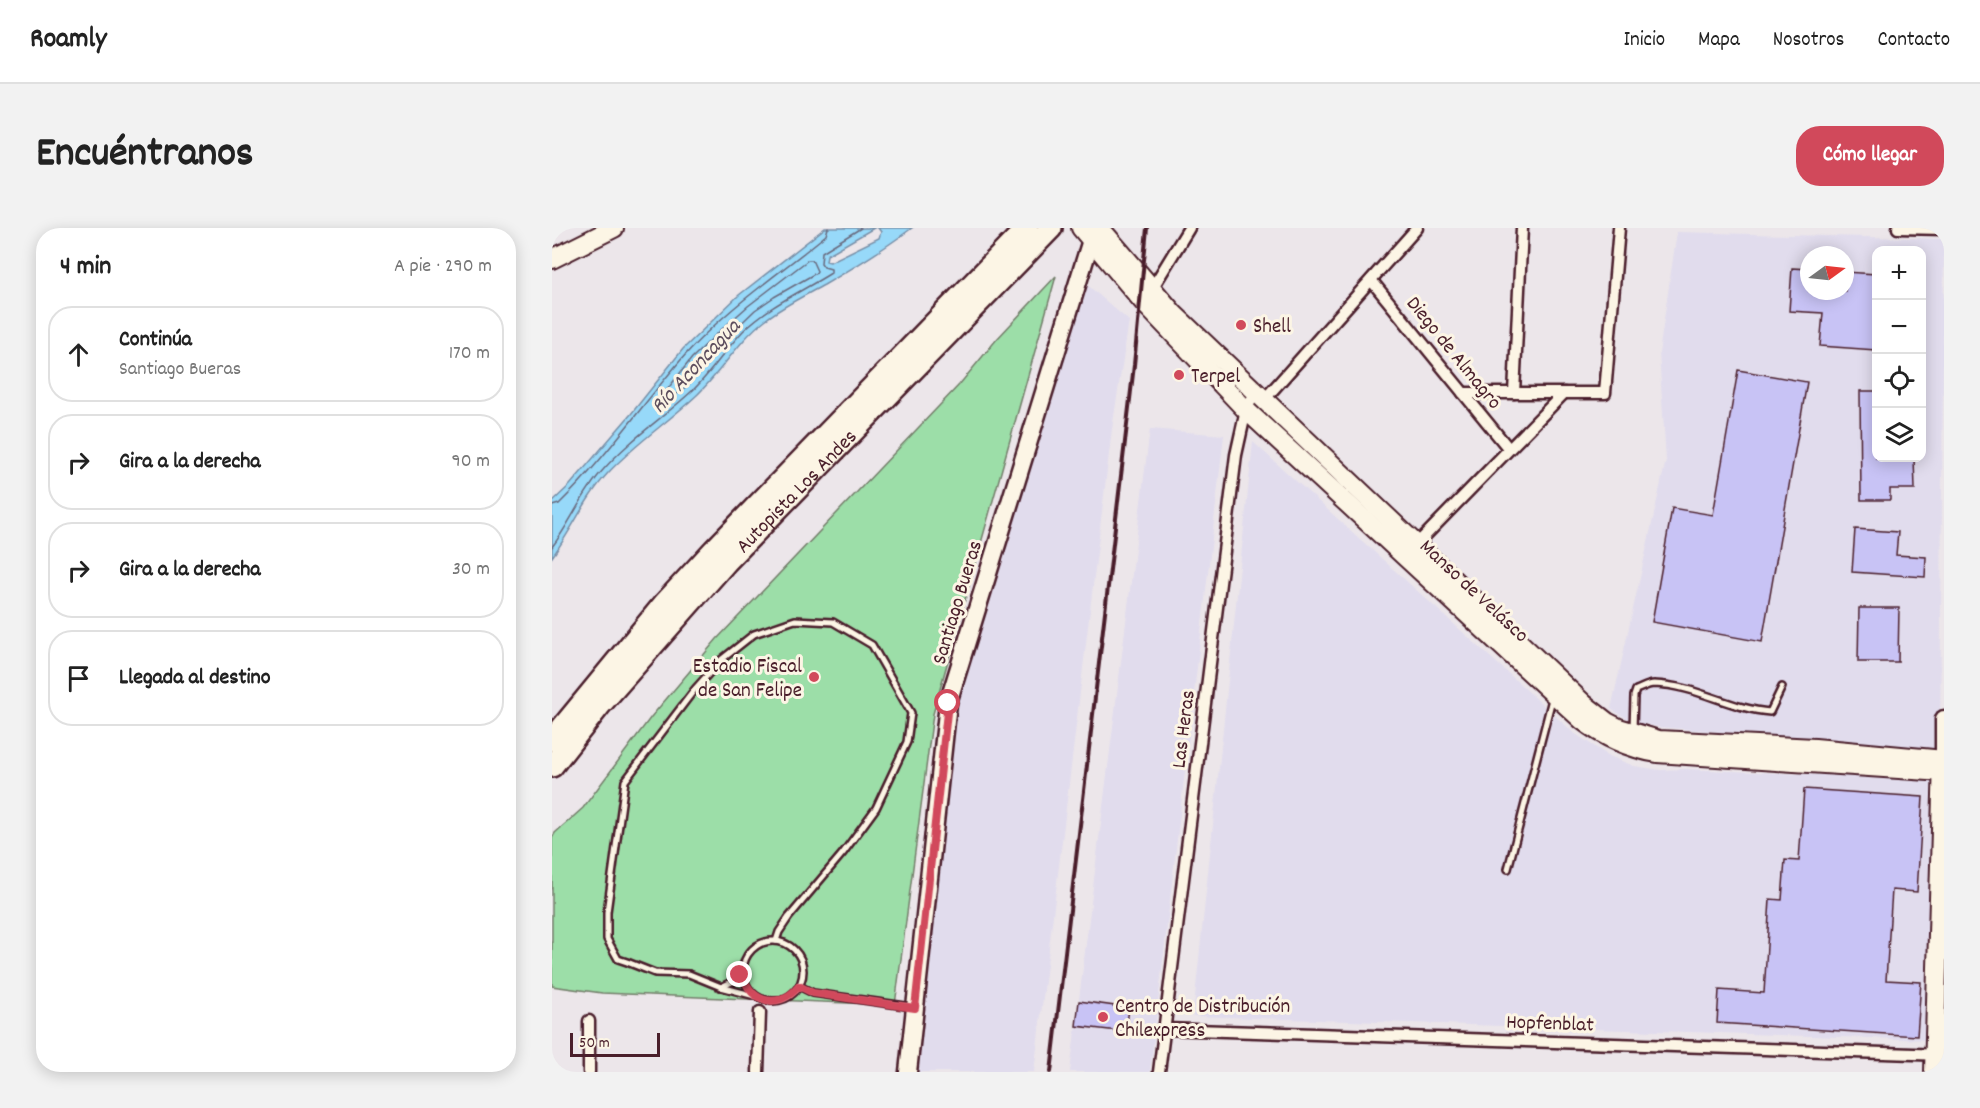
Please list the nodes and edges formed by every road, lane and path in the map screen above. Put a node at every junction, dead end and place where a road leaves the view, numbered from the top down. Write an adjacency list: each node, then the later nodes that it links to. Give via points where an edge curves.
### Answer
1 (614, 228): 11 (main road)
2 (1027, 228): 14 (highway, Autopista Los Andes)
3 (1051, 228): 14 (highway, Autopista Los Andes)
4 (1190, 228): 13 (street)
5 (1417, 228): 12 (street, Las Heras)
6 (1522, 228): 16 (street)
7 (1620, 228): 17 (street, via 1605,393)
8 (1898, 228): 9 (street)
9 (1944, 229)
10 (1091, 231): 13 (main road, Manso de Velásco); 35 (street, Santiago Bueras, via 948,703)
11 (552, 259)
12 (1371, 280): 15 (street, Diego de Almagro); 18 (street, Las Heras)
13 (1148, 297): 18 (main road, Manso de Velásco, via 1174,314); 19 (main road, Manso de Velásco)
14 (971, 298): 26 (highway, Autopista Los Andes, via 671,596); 27 (highway, Autopista Los Andes, via 719,570 600,705)
15 (1463, 393): 16 (street); 20 (street, Diego de Almagro)
16 (1514, 393): 17 (street)
17 (1564, 393): 20 (street)
18 (1259, 397): 19 (street, Las Heras); 21 (main road, Manso de Velásco)
19 (1246, 410): 23 (main road, Manso de Velásco); 38 (street, Las Heras, via 1236,455)
20 (1509, 449): 21 (street)
21 (1415, 546): 25 (main road, Manso de Velásco, via 1584,704 1607,722)
22 (1782, 687): 25 (lane, via 1770,712 1652,684 1636,690)
23 (1553, 693): 28 (main road, Manso de Velásco, via 1600,732 1644,751); 29 (lane)
24 (1944, 719): 28 (street)
25 (1633, 734): 28 (main road, Manso de Velásco, via 1659,740 1815,748)
26 (552, 740)
27 (552, 766)
28 (1944, 766): 39 (main road)
29 (1508, 869)
30 (776, 941): 31 (lane, via 758,945); 32 (lane, via 797,954 803,970); 33 (lane, via 789,917 876,808 907,742 911,713 872,645 833,622 795,620 754,634 721,660 695,689 626,781 607,912 607,939 618,958 627,962 655,973 689,974)
31 (743, 968): 33 (lane, via 734,981); 34 (lane, via 746,984)
32 (799, 986): 34 (lane, via 780,1000); 35 (lane, via 813,993)
33 (721, 987): 34 (lane)
34 (757, 996)
35 (915, 1008): 42 (street, Santiago Bueras)
36 (760, 1012): 41 (street)
37 (589, 1021): 40 (street)
38 (1164, 1029): 39 (street, Hopfenblat); 43 (street, Las Heras)
39 (1937, 1060)
40 (589, 1072)
41 (758, 1072)
42 (908, 1072)
43 (1159, 1072)

